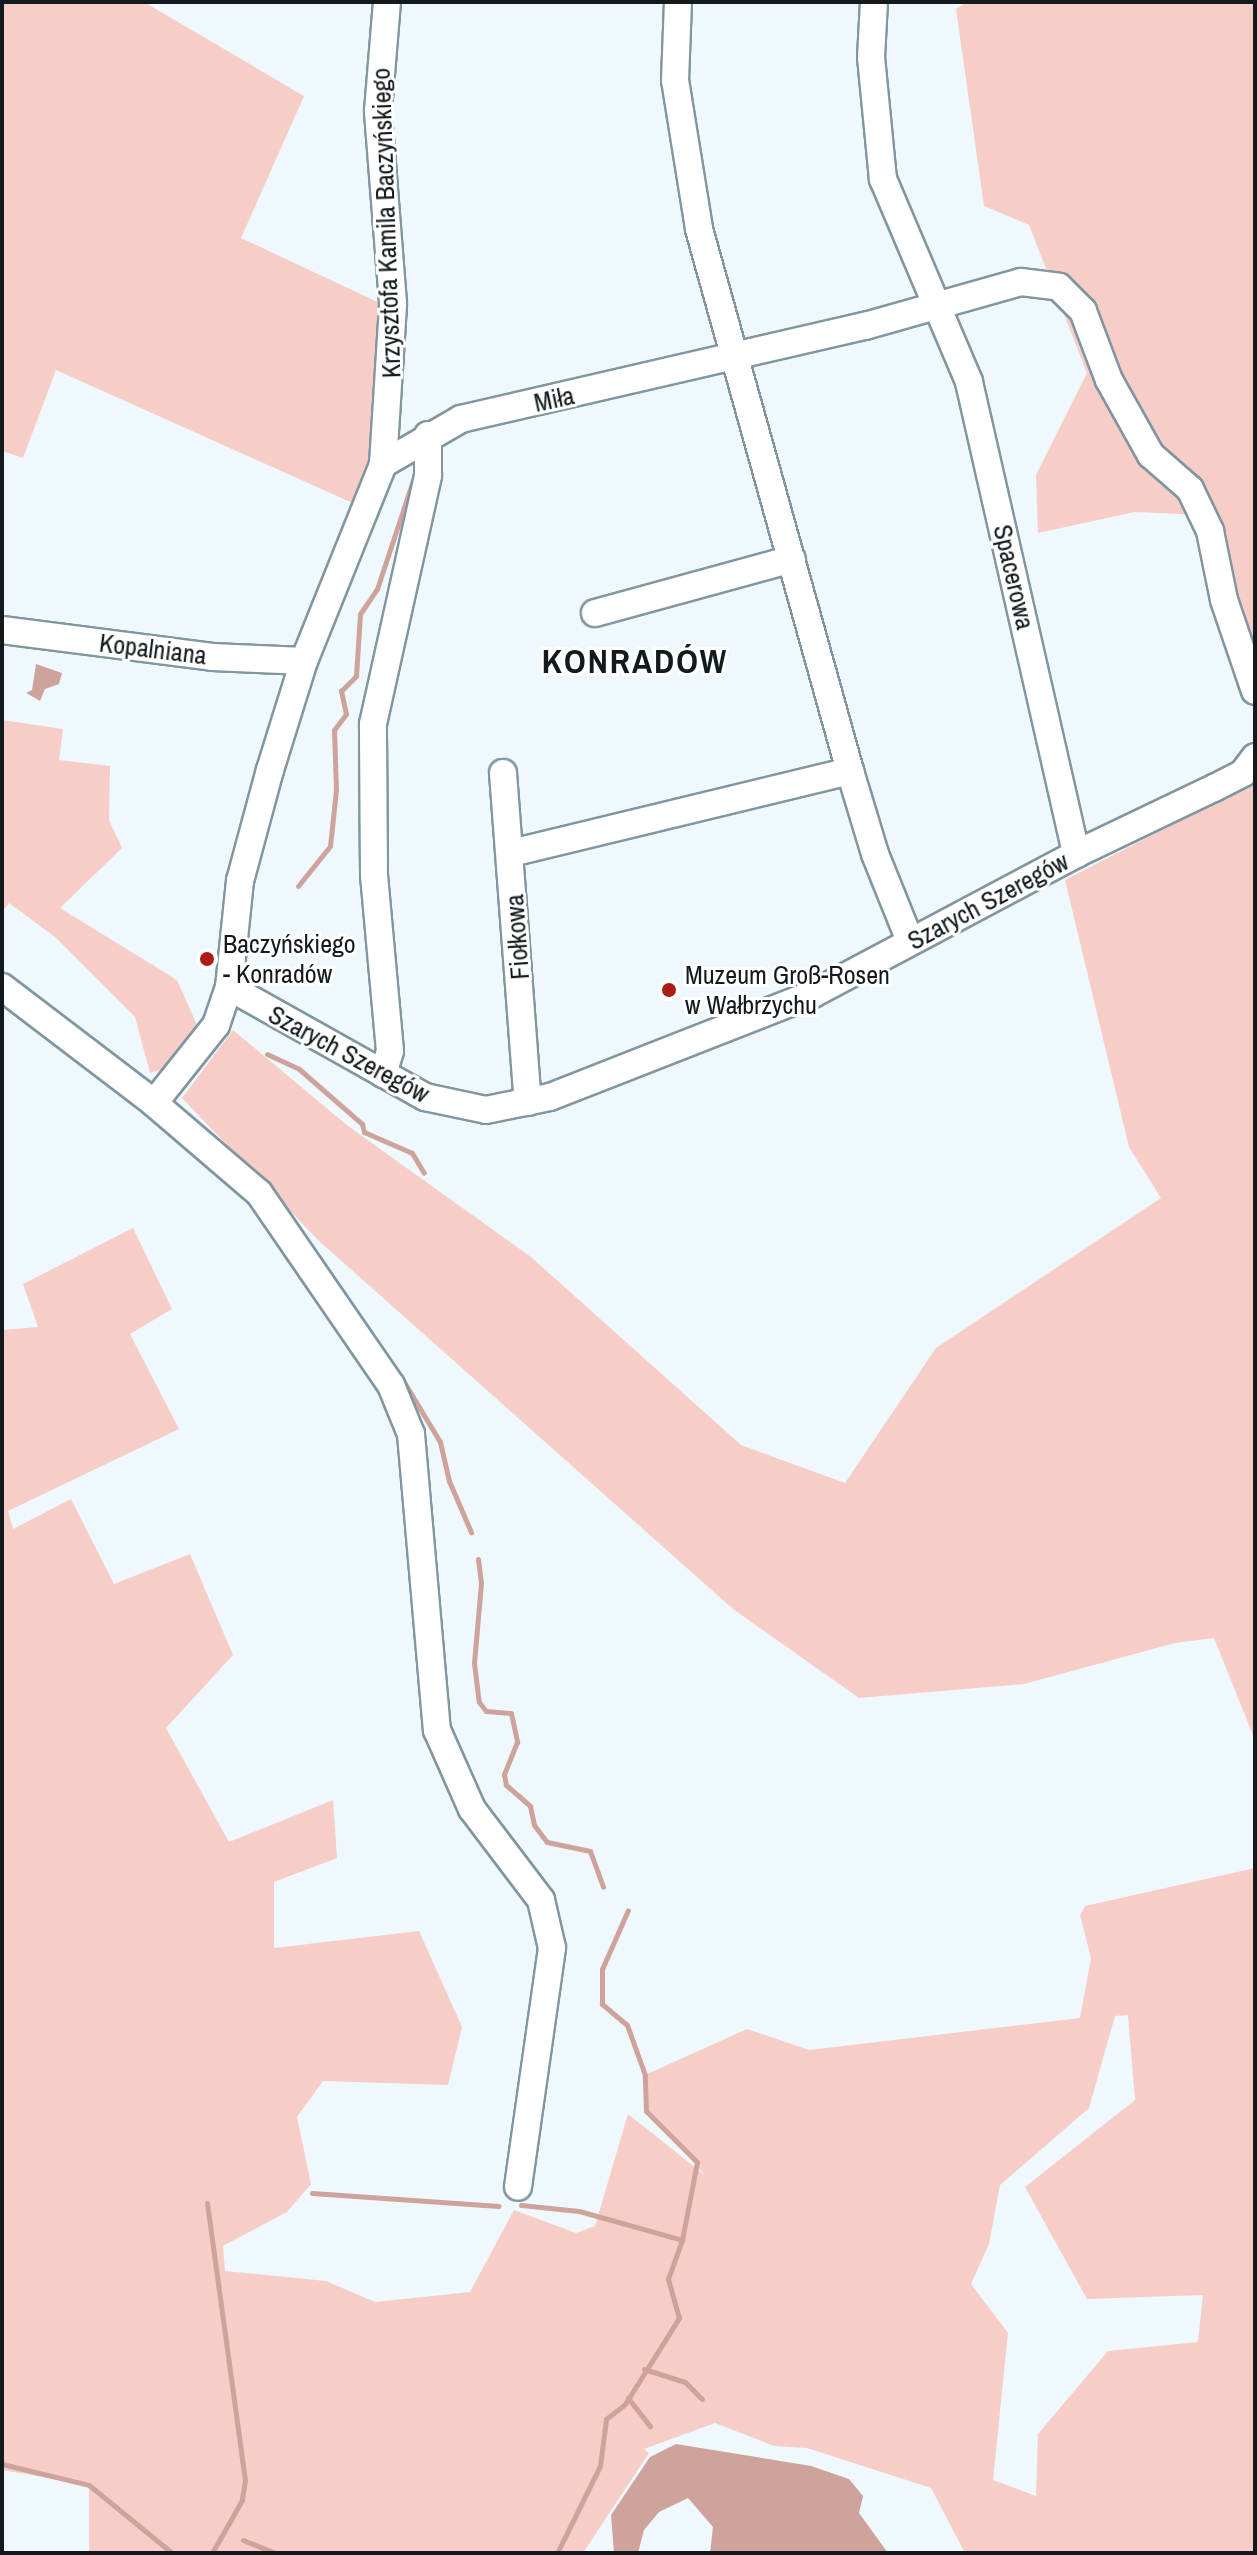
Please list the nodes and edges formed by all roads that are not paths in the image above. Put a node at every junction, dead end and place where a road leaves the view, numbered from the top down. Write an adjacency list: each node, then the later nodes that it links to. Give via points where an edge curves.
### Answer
1 (387, 2): 7 (street, Krzysztofa Kamila Baczyńskiego, via 378,111 393,303)
2 (678, 2): 5 (street, via 675,80 682,145)
3 (874, 2): 4 (street, Spacerowa, via 871,57 883,179)
4 (934, 305): 5 (street, Miła); 12 (street, via 1021,282 1059,287 1074,296 1135,428 1151,455 1190,489 1210,531 1224,600); 17 (street, Spacerowa, via 969,382 981,425)
5 (735, 356): 6 (street, Miła, via 461,419); 8 (street)
6 (428, 435): 7 (street, Miła); 21 (street, via 428,475 373,724 374,876 390,1051)
7 (383, 464): 11 (street, Krzysztofa Kamila Baczyńskiego)
8 (792, 559): 9 (street); 14 (street)
9 (595, 613)
10 (2, 630): 11 (street, Kopalniana, via 212,657)
11 (304, 661): 20 (street, Krzysztofa Kamila Baczyńskiego, via 240,881)
12 (1255, 691)
13 (1255, 757): 17 (street, Szarych Szeregów, via 1243,773)
14 (850, 771): 16 (street); 18 (street, via 875,854)
15 (503, 773): 16 (street, Fiołkowa)
16 (511, 853): 22 (street, Fiołkowa)
17 (1076, 854): 18 (street, Szarych Szeregów)
18 (910, 941): 22 (street, Szarych Szeregów, via 780,1008 628,1070)
19 (2, 987): 23 (street)
20 (229, 987): 21 (street, Szarych Szeregów); 23 (street, Krzysztofa Kamila Baczyńskiego, via 216,1025)
21 (383, 1074): 22 (street, Szarych Szeregów, via 425,1097 459,1107 486,1110)
22 (528, 1102)
23 (154, 1103): 24 (street, via 259,1193 391,1385 411,1434 437,1730 472,1809 541,1900 552,1948)
24 (518, 2187)

